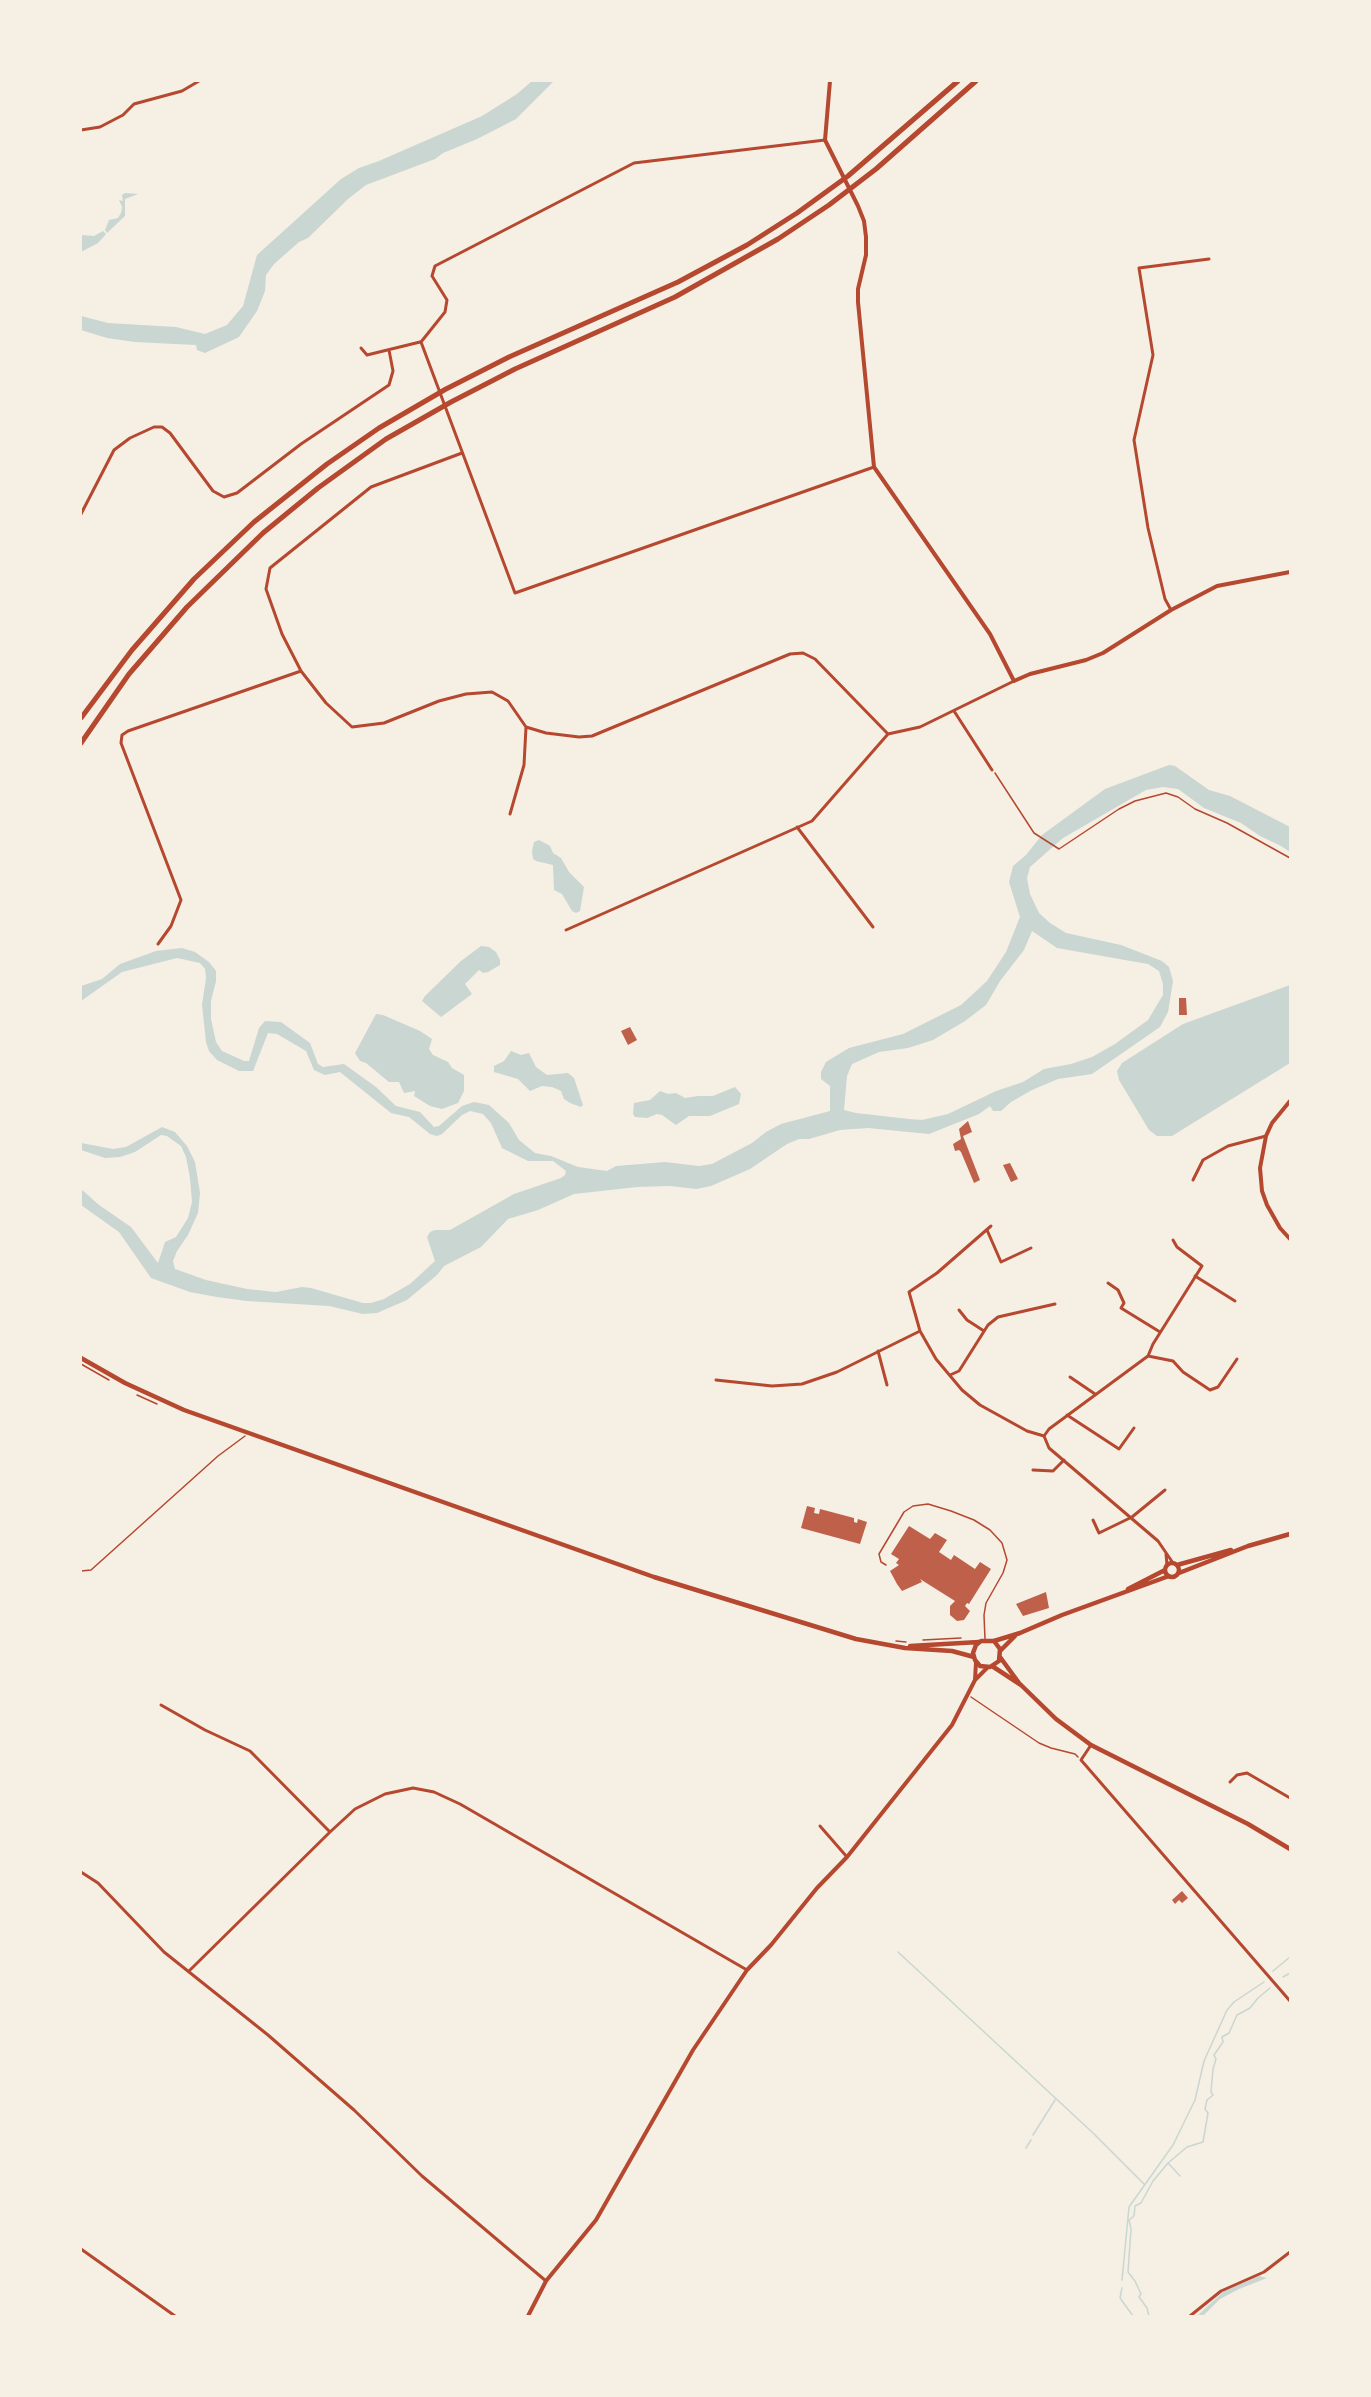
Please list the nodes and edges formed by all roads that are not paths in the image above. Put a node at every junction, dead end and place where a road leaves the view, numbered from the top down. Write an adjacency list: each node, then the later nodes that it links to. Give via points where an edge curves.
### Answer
1 (199, 81): 5 (street, via 182,91 134,104 100,127)
2 (830, 81): 6 (street)
3 (958, 81): 19 (highway, via 848,176 747,245 678,282 446,389 327,464 254,522 194,579 132,650)
4 (976, 81): 22 (highway, via 855,186 778,239 685,292 451,402 386,440 318,488 263,533 187,607 129,675)
5 (81, 130)
6 (825, 140): 8 (street, via 634,163 435,266 432,276 447,300 445,312); 12 (street, via 858,206 867,237 858,302)
7 (1209, 258): 15 (street, via 1139,268 1153,355 1134,440 1148,528)
8 (421, 342): 10 (street); 11 (street)
9 (361, 348): 10 (street, via 367,355)
10 (389, 350): 13 (street, via 393,371 389,385 237,493 224,497 213,491 170,433 162,426 154,427 114,450)
11 (462, 453): 12 (street, via 515,593); 16 (street, via 371,487 270,568 266,589)
12 (874, 467): 17 (street, via 990,634)
13 (81, 514)
14 (1290, 572): 15 (street, via 1217,586)
15 (1171, 610): 17 (street, via 1103,653)
16 (301, 671): 20 (street, via 326,703 352,727 384,723 466,694 492,692 508,701); 28 (street, via 122,735 121,743 181,900 171,926)
17 (1014, 681): 18 (street)
18 (954, 711): 21 (street, via 920,727); 23 (street)
19 (81, 718)
20 (526, 727): 21 (street, via 546,733 592,736 790,654 803,653 815,659); 24 (street, via 524,765)
21 (888, 734): 25 (street, via 812,821)
22 (81, 743)
23 (992, 770)
24 (510, 814)
25 (797, 827): 26 (street); 27 (street)
26 (873, 927)
27 (566, 930)
28 (158, 944)
29 (1290, 1101): 30 (street)
30 (1266, 1136): 31 (street, via 1228,1146 1203,1160); 34 (street, via 1260,1168 1262,1191 1272,1217)
31 (1193, 1180)
32 (990, 1226): 33 (street)
33 (986, 1230): 36 (street, via 1001,1262); 42 (street, via 909,1292)
34 (1290, 1239)
35 (1173, 1240): 37 (street, via 1202,1266)
36 (1031, 1248)
37 (1195, 1276): 39 (street); 44 (street)
38 (1108, 1283): 44 (street, via 1118,1290 1124,1303 1121,1308)
39 (1235, 1301)
40 (1055, 1304): 43 (street, via 998,1317)
41 (959, 1310): 43 (street)
42 (920, 1331): 45 (street); 49 (street)
43 (984, 1331): 49 (street, via 959,1371)
44 (1161, 1332): 46 (street)
45 (878, 1351): 51 (street, via 802,1384 772,1386); 52 (street)
46 (1148, 1356): 48 (street, via 1173,1361 1210,1390 1218,1387); 53 (street)
47 (81, 1358): 74 (main road, via 162,1401 248,1433 654,1577)
48 (1237, 1359)
49 (950, 1375): 56 (street, via 980,1405)
50 (1070, 1377): 53 (street)
51 (716, 1380)
52 (887, 1385)
53 (1096, 1395): 54 (street)
54 (1067, 1415): 55 (street, via 1119,1449); 56 (street)
55 (1134, 1428)
56 (1044, 1436): 57 (street, via 1049,1448)
57 (1064, 1461): 58 (street, via 1053,1471); 60 (street)
58 (1033, 1470)
59 (1165, 1490): 60 (street)
60 (1132, 1517): 61 (street, via 1099,1533); 64 (street)
61 (1092, 1520)
62 (1290, 1534): 63 (main road)
63 (1248, 1546): 65 (main road); 68 (main road)
64 (1165, 1550): 65 (street); 67 (street)
65 (1175, 1564): 67 (main road); 68 (main road)
66 (886, 1565): 72 (lane, via 879,1554 904,1512 913,1506 928,1504 951,1511 990,1530 1002,1543 1007,1560 986,1603)
67 (1166, 1567): 69 (main road); 70 (main road)
68 (1179, 1573): 69 (main road)
69 (1169, 1576): 70 (main road)
70 (1123, 1592): 71 (main road)
71 (1020, 1633): 73 (main road); 75 (main road, via 1006,1643)
72 (982, 1641): 73 (main road); 74 (main road, via 914,1646); 76 (main road, via 974,1648)
73 (994, 1641): 75 (main road)
74 (874, 1643): 76 (main road, via 952,1651)
75 (1000, 1654): 77 (main road); 79 (main road)
76 (975, 1659): 77 (main road); 78 (street)
77 (990, 1667): 78 (street); 79 (main road)
78 (975, 1680): 87 (street, via 952,1725)
79 (1020, 1685): 81 (main road, via 1056,1719)
80 (161, 1705): 85 (street, via 250,1751)
81 (1091, 1744): 86 (main road); 91 (street, via 1081,1760)
82 (1230, 1782): 83 (street, via 1247,1773)
83 (1290, 1798)
84 (820, 1826): 87 (street)
85 (330, 1832): 89 (street, via 355,1809 385,1794 413,1788 434,1792); 90 (street)
86 (1290, 1849)
87 (847, 1857): 89 (street)
88 (81, 1872): 90 (street, via 98,1883 164,1952)
89 (747, 1970): 94 (street, via 688,2058 596,2220)
90 (189, 1971): 94 (street, via 277,2042 422,2176)
91 (1290, 2001)
92 (81, 2249): 95 (street)
93 (1290, 2252): 97 (street, via 1264,2272 1221,2291)
94 (546, 2281): 96 (street)
95 (175, 2316)
96 (528, 2316)
97 (1190, 2316)

